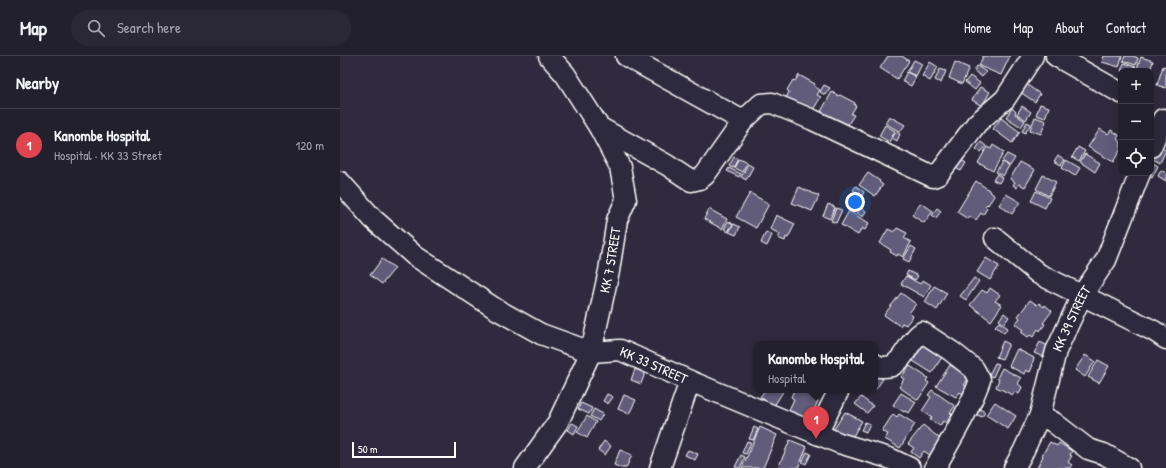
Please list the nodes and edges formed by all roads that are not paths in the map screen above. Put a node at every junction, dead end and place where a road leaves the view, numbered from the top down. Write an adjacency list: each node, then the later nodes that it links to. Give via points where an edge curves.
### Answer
1 (549, 56): 8 (street, KK 7 STREET, via 565,74)
2 (626, 56): 7 (street)
3 (1032, 56): 7 (street, via 1001,104 982,118 938,175 933,177 772,103 761,104)
4 (1057, 56): 5 (street)
5 (1118, 91)
6 (1160, 117): 9 (street)
7 (744, 121): 8 (street, via 705,175 691,181)
8 (599, 127): 15 (street, KK 7 STREET, via 620,167 626,200 617,220 609,272)
9 (1153, 140)
10 (1139, 176): 13 (street, KK 39 STREET, via 1106,260)
11 (340, 182): 15 (street, KK 33 STREET, via 373,219 415,256 496,309 541,334)
12 (995, 238): 13 (street, via 1039,274)
13 (1082, 295): 14 (street); 19 (street, KK 39 STREET, via 1056,351)
14 (1166, 339)
15 (591, 352): 17 (street, KK 33 STREET, via 620,350); 21 (street, KK 7 STREET, via 558,422)
16 (878, 366): 24 (street, via 891,366 900,359 922,332 974,369 980,380 977,388)
17 (690, 381): 20 (street, KK 33 STREET); 22 (street)
18 (838, 393): 20 (street)
19 (1040, 415): 25 (street, KK 39 STREET); 26 (street, via 1088,448)
20 (817, 434): 23 (street, KK 33 STREET)
21 (525, 468)
22 (660, 468)
23 (910, 468)
24 (935, 468)
25 (1014, 468)
26 (1129, 468)

